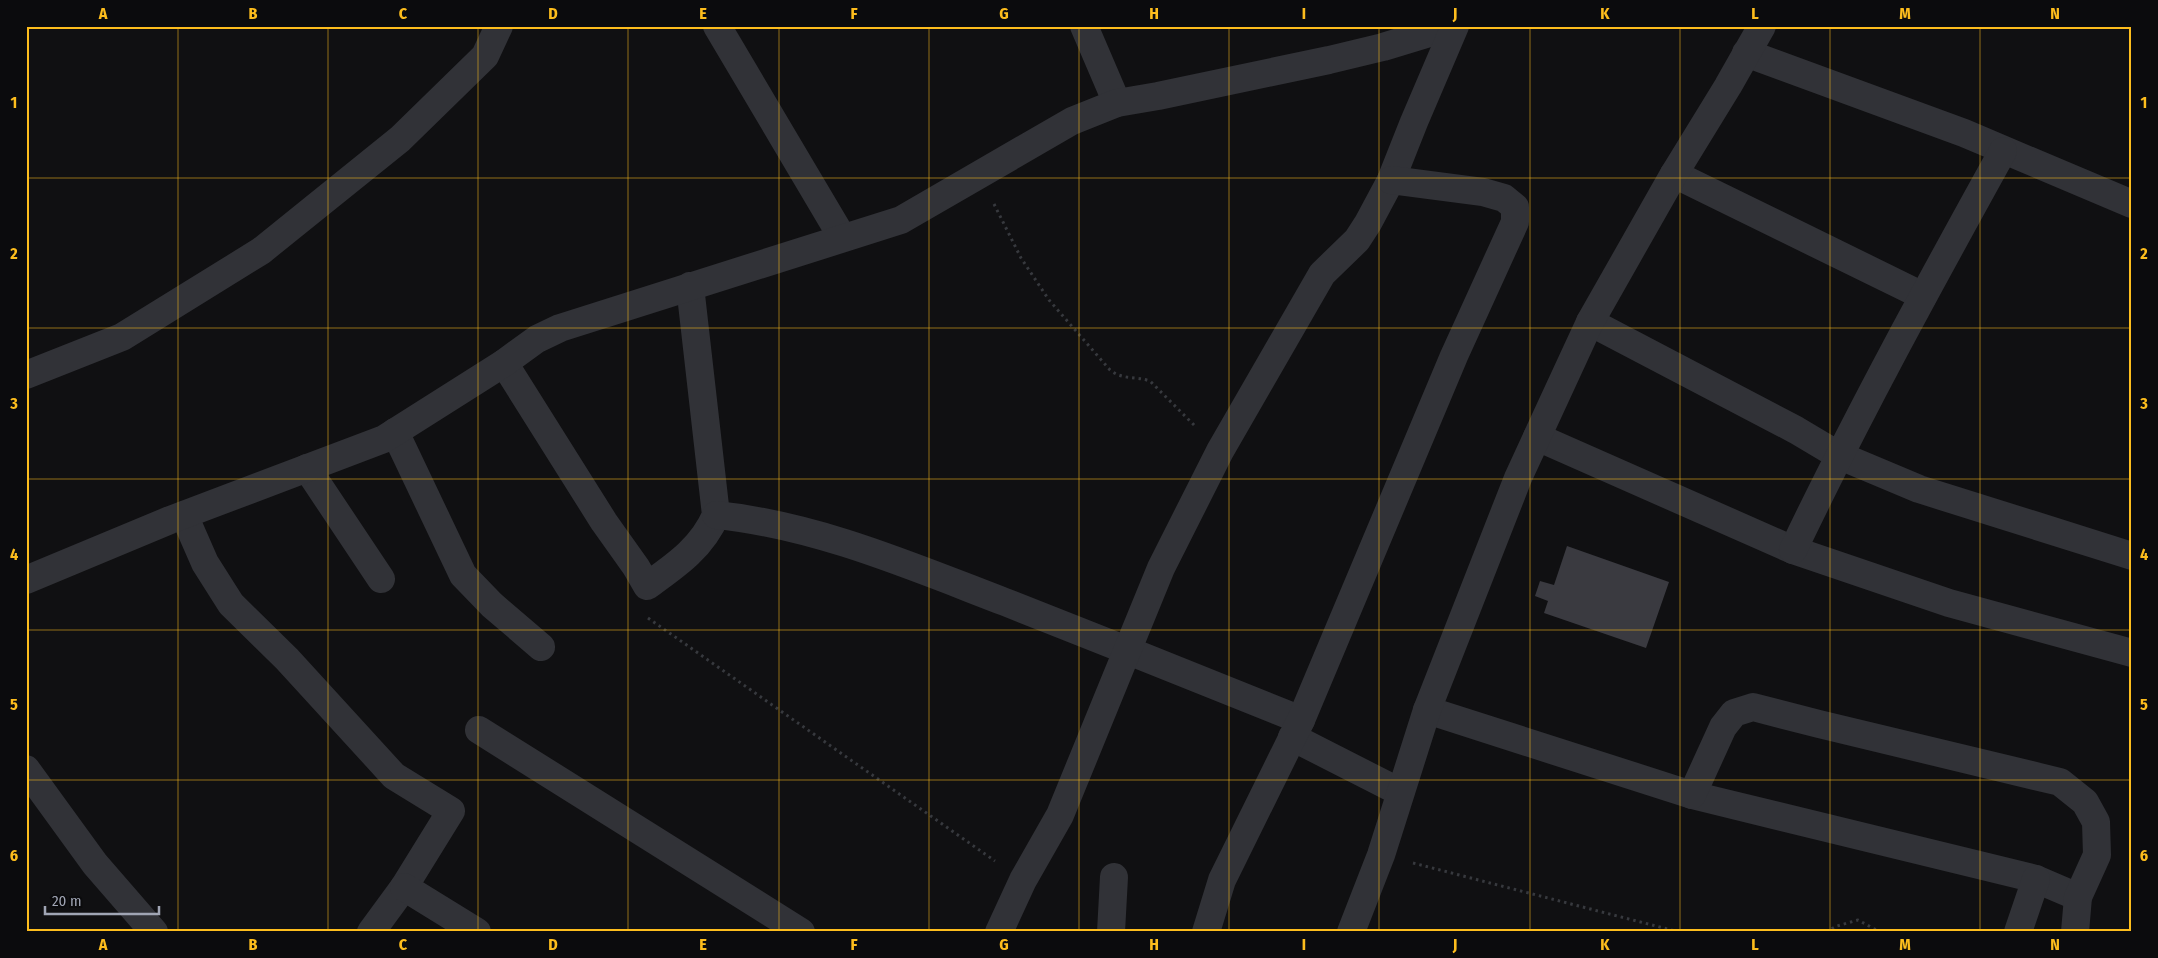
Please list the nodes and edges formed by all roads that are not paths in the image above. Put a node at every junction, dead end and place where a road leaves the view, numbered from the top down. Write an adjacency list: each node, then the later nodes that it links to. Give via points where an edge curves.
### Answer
1 (499, 26): 18 (street, via 485,56 400,138 261,251 122,337)
2 (717, 26): 13 (street)
3 (1084, 26): 8 (street)
4 (1455, 26): 11 (street)
5 (1762, 26): 7 (street)
6 (1432, 28): 8 (street, via 1383,47 1329,60)
7 (1746, 53): 9 (street, via 1964,133); 10 (street)
8 (1117, 103): 13 (street, via 1072,121 901,220)
9 (2004, 151): 12 (street); 15 (street)
10 (1674, 174): 15 (street); 16 (street)
11 (1391, 180): 30 (street, via 1357,240 1322,274 1220,451 1161,568); 33 (street, via 1483,192 1504,198 1514,207 1515,222 1454,356)
12 (2132, 204)
13 (842, 237): 14 (street)
14 (690, 286): 17 (street, via 560,328 537,339); 24 (street)
15 (1923, 296): 21 (street)
16 (1590, 322): 20 (street); 21 (street)
17 (504, 363): 19 (street); 24 (street, via 647,586 686,557 704,537)
18 (26, 375)
19 (394, 432): 22 (street, via 384,440); 29 (street, via 463,574 492,605)
20 (1538, 437): 25 (street); 32 (street, via 1518,478)
21 (1838, 455): 25 (street); 26 (street, via 1919,489)
22 (307, 468): 23 (street); 27 (street)
23 (184, 515): 28 (street); 40 (street, via 205,563 230,604 288,659 394,776 451,811)
24 (716, 515): 30 (street, via 754,519 877,552)
25 (1793, 550): 31 (street, via 1950,603)
26 (2132, 556)
27 (380, 579)
28 (26, 580)
29 (541, 646)
30 (1126, 649): 33 (street); 46 (street, via 1060,815 1022,880)
31 (2132, 653)
32 (1427, 710): 36 (street); 37 (street)
33 (1297, 728): 36 (street); 48 (street, via 1222,880)
34 (479, 730): 45 (street)
35 (26, 769): 42 (street, via 95,864)
36 (1400, 792): 49 (street, via 1381,855)
37 (1692, 796): 39 (street); 41 (street, via 1723,727 1734,713 1753,706 2060,782 2085,802 2096,822 2097,855)
38 (1114, 877): 47 (street)
39 (2036, 879): 41 (street); 50 (street)
40 (404, 887): 43 (street); 44 (street)
41 (2078, 897): 51 (street)
42 (154, 932)
43 (371, 932)
44 (477, 932)
45 (801, 932)
46 (999, 932)
47 (1111, 932)
48 (1206, 932)
49 (1351, 932)
50 (2018, 932)
51 (2074, 932)

